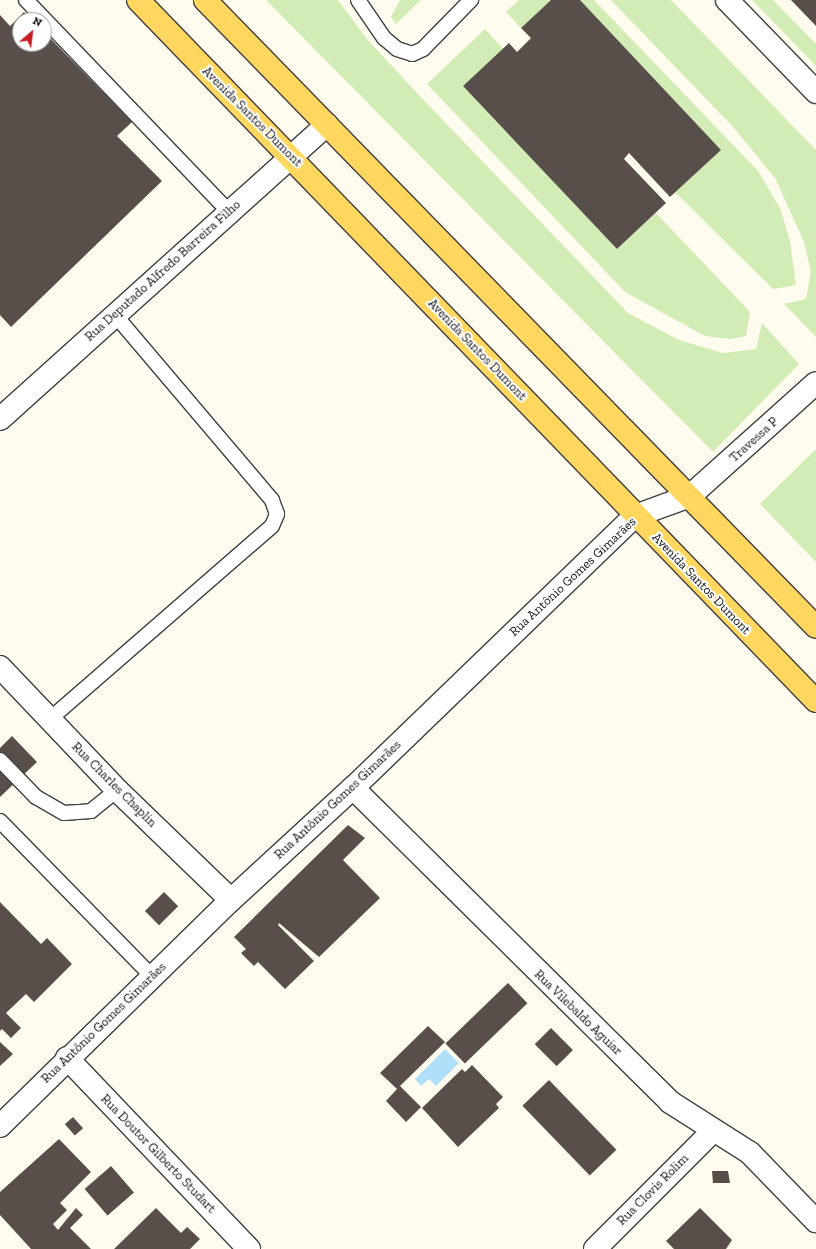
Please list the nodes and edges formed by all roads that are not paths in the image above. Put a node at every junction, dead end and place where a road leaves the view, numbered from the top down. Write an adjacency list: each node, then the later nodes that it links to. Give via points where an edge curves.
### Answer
1 (26, 0): 10 (lane)
2 (138, 0): 9 (main road, Avenida Santos Dumont)
3 (205, 0): 8 (main road)
4 (358, 0): 5 (lane, via 384,38 397,49 412,54 423,49)
5 (471, 0)
6 (727, 0): 7 (street)
7 (816, 92)
8 (327, 125): 9 (street, Rua Deputado Alfredo Barreira Filho); 14 (main road)
9 (291, 157): 10 (street, Rua Deputado Alfredo Barreira Filho); 15 (main road, Avenida Santos Dumont)
10 (228, 211): 11 (street, Rua Deputado Alfredo Barreira Filho)
11 (115, 315): 13 (street, Rua Deputado Alfredo Barreira Filho); 19 (lane, via 272,500 277,514 272,526)
12 (816, 383): 14 (street, Travessa P)
13 (1, 416)
14 (690, 496): 15 (street, Rua Antônio Gomes Gimarães); 16 (main road)
15 (634, 516): 18 (main road, Avenida Santos Dumont); 21 (street, Rua Antônio Gomes Gimarães)
16 (816, 627)
17 (0, 667): 19 (street, Rua Charles Chaplin)
18 (816, 701)
19 (50, 719): 22 (street, Rua Charles Chaplin)
20 (0, 760): 22 (lane, via 36,797 64,813 91,811)
21 (353, 788): 24 (street, Rua Antônio Gomes Gimarães); 28 (street, Rua Vilebaldo Aguiar, via 670,1102)
22 (117, 790): 24 (street, Rua Charles Chaplin)
23 (0, 821): 25 (lane)
24 (231, 900): 25 (street, Rua Antônio Gomes Gimarães)
25 (152, 976): 26 (street, Rua Antônio Gomes Gimarães)
26 (67, 1058): 27 (street, Rua Antônio Gomes Gimarães); 30 (street, Rua Doutor Gilberto Studart)
27 (0, 1126)
28 (712, 1132): 29 (street, Rua Vilebaldo Aguiar, via 750,1154); 31 (street, Rua Clovis Rolim)
29 (816, 1221)
30 (249, 1249)
31 (595, 1249)

